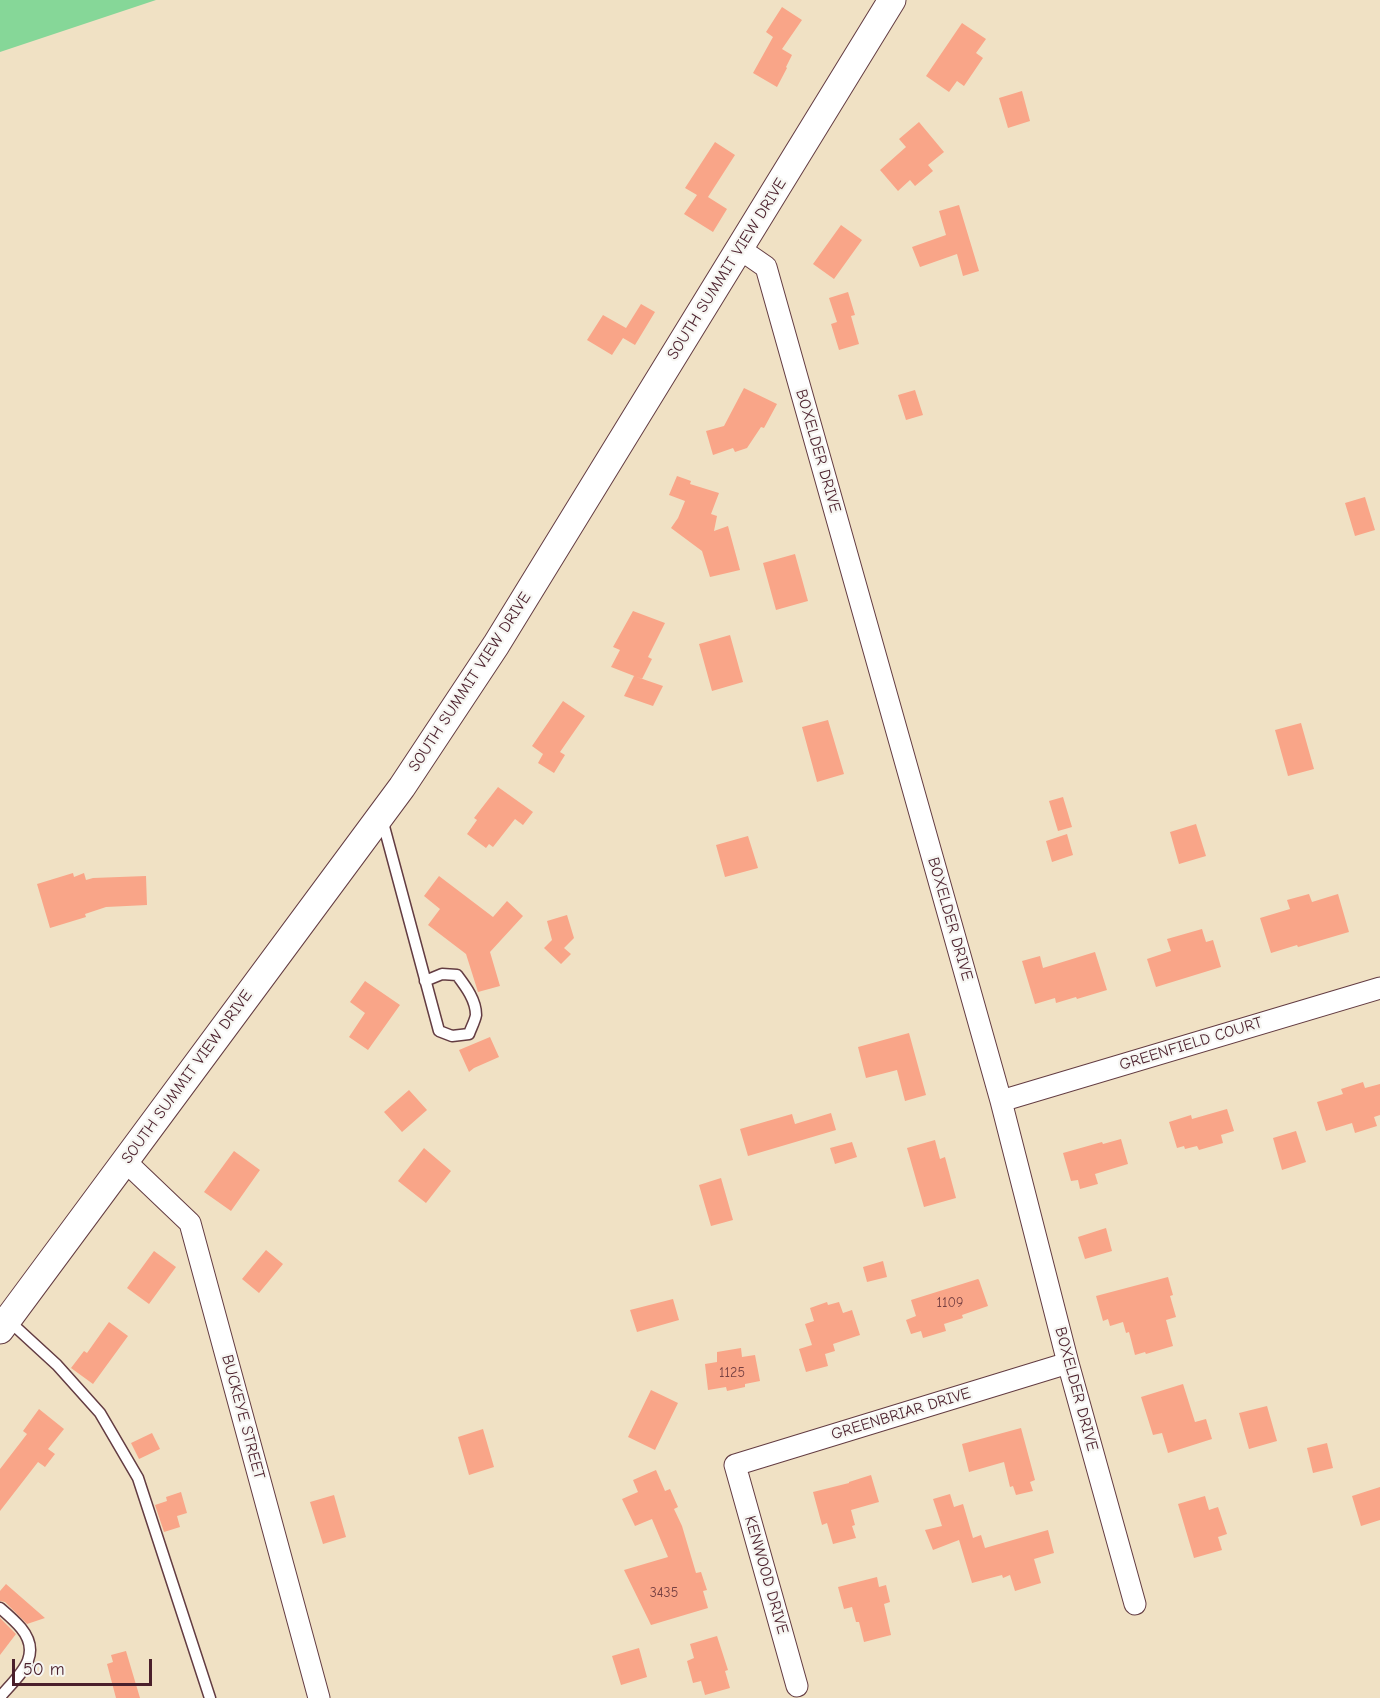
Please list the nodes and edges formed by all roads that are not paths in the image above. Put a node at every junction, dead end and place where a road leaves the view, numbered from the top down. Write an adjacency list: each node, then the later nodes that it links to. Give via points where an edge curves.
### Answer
1 (892, 0): 2 (street, SOUTH SUMMIT VIEW DRIVE)
2 (740, 249): 3 (street, SOUTH SUMMIT VIEW DRIVE, via 496,645); 6 (street, BOXELDER DRIVE, via 766,267)
3 (381, 816): 4 (lane); 7 (street, SOUTH SUMMIT VIEW DRIVE)
4 (425, 981): 4 (lane, via 439,1031 452,1036 469,1034 476,1017 474,1003 457,975 441,974)
5 (1380, 988): 6 (street, GREENFIELD COURT)
6 (1001, 1101): 9 (street, BOXELDER DRIVE)
7 (125, 1161): 8 (street, SOUTH SUMMIT VIEW DRIVE); 16 (street, BUCKEYE STREET, via 190,1223)
8 (4, 1325): 15 (lane, via 57,1365 100,1413 138,1478)
9 (1068, 1363): 10 (street, GREENBRIAR DRIVE); 11 (street, BOXELDER DRIVE)
10 (735, 1465): 13 (street, KENWOOD DRIVE)
11 (1135, 1604)
12 (0, 1608): 14 (lane, via 22,1628 31,1655 27,1667)
13 (797, 1686)
14 (0, 1697)
15 (210, 1698)
16 (319, 1698)

